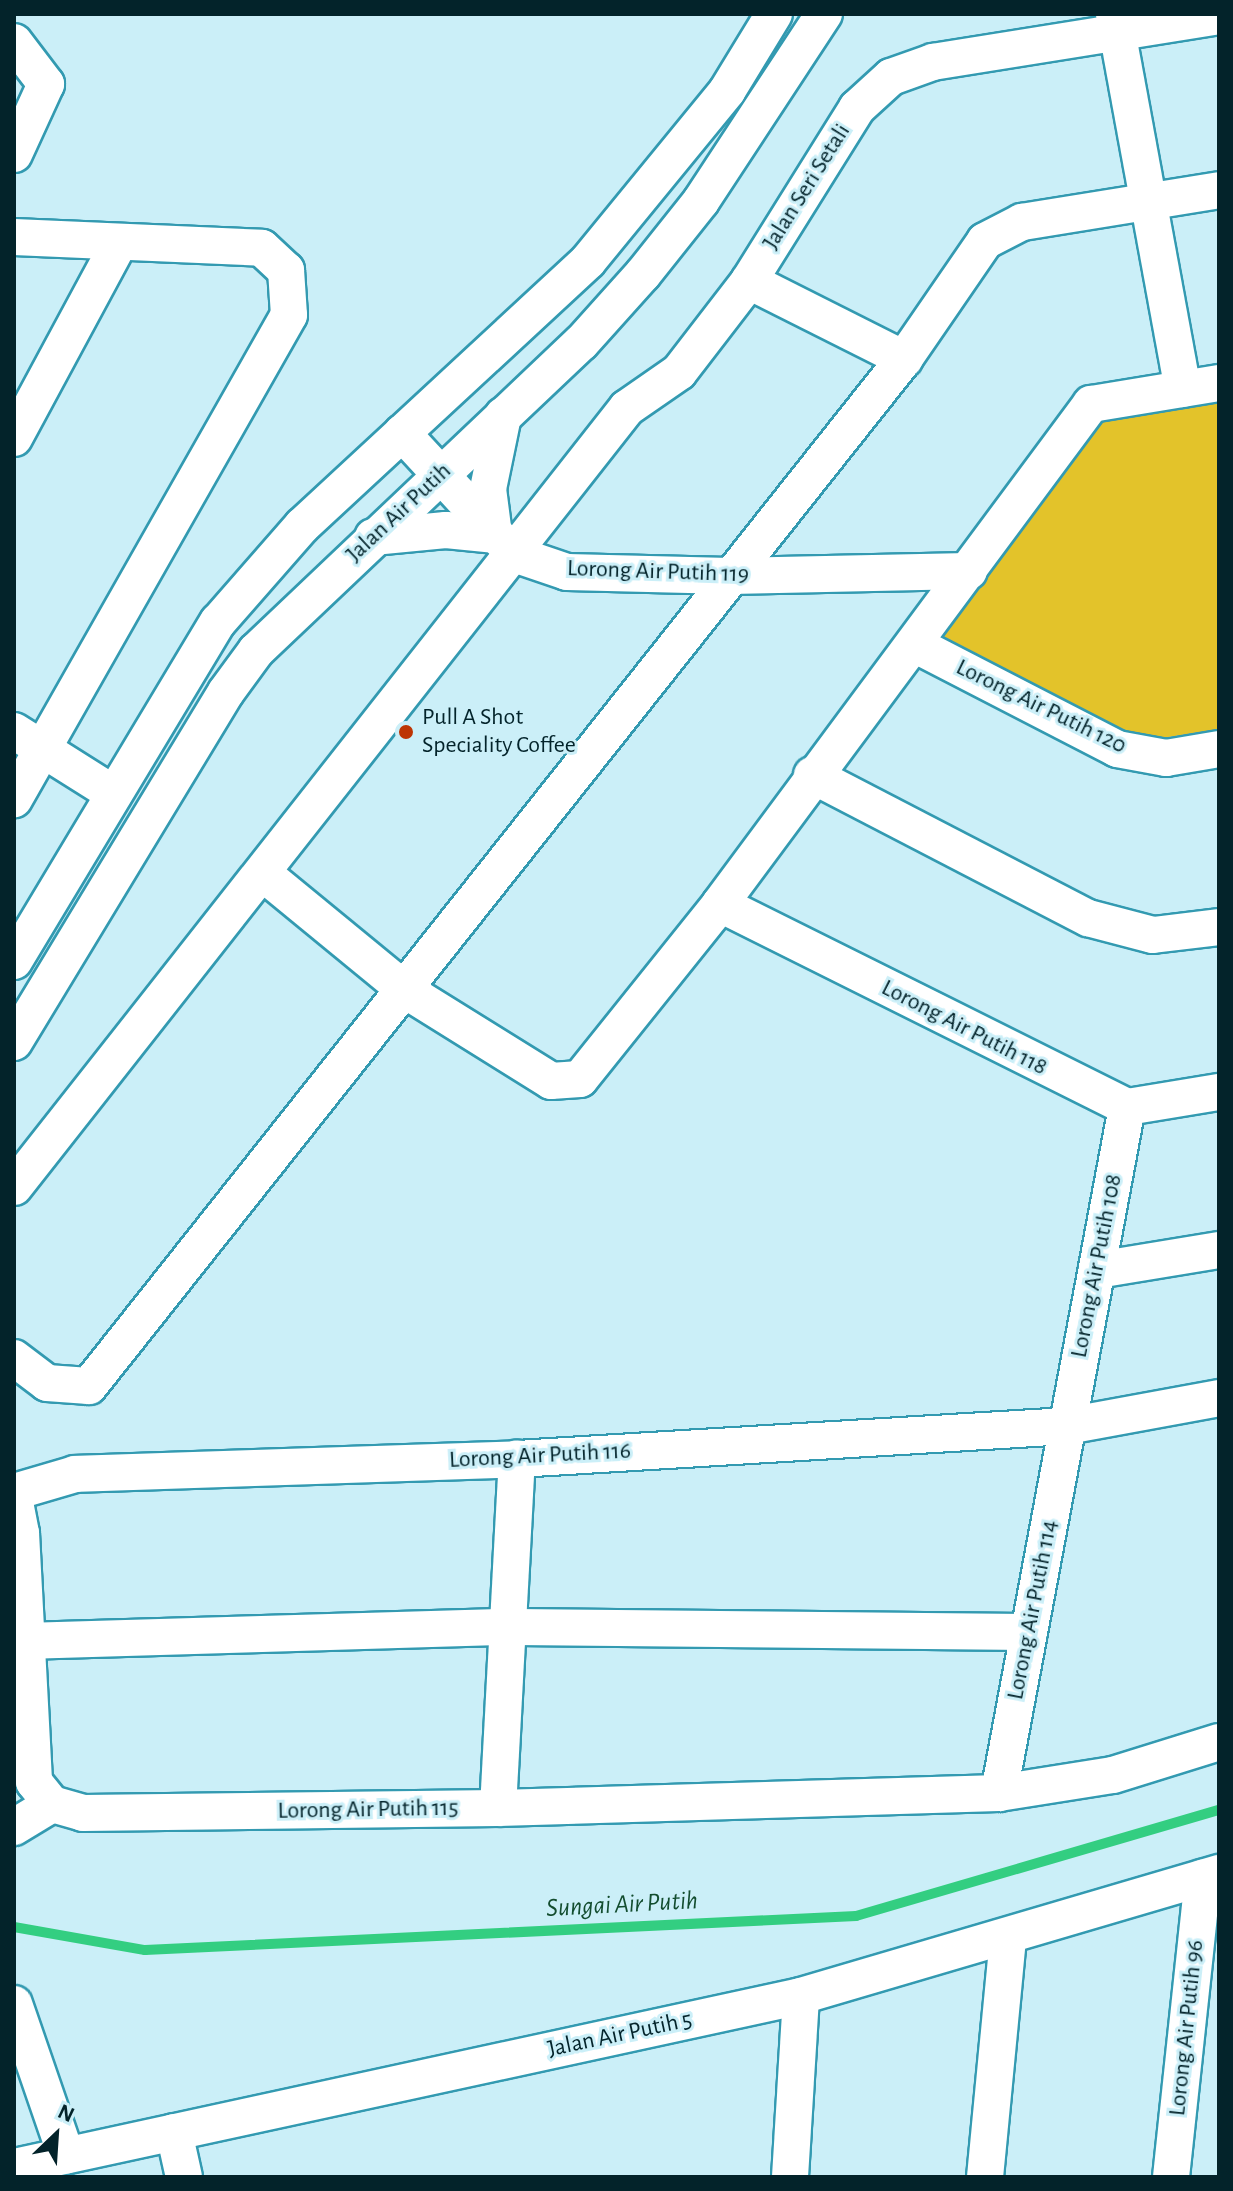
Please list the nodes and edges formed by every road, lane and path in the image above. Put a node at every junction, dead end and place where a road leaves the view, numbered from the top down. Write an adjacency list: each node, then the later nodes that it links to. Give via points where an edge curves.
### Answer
1 (774, 14): 16 (street, via 727,91 588,261)
2 (824, 14): 15 (street, Jalan Air Putih, via 701,201 643,274 581,343)
3 (1219, 16): 4 (street, Jalan Seri Setali)
4 (1116, 24): 8 (street); 11 (street, Jalan Seri Setali, via 933,62 891,77 857,108)
5 (14, 42): 6 (street, via 46,84)
6 (14, 154)
7 (1219, 190): 8 (street)
8 (1149, 201): 12 (street, via 1022,222 985,241); 14 (street)
9 (14, 237): 10 (street)
10 (119, 243): 17 (street); 24 (street, via 262,248 286,270 289,315)
11 (749, 281): 12 (street); 20 (street, Jalan Seri Setali, via 679,372 627,408)
12 (904, 359): 22 (street)
13 (1219, 383): 14 (street)
14 (1183, 389): 21 (street, via 1091,404)
15 (503, 416): 18 (street, Jalan Air Putih); 20 (street, via 488,489)
16 (402, 433): 18 (street, Lorong Air Putih 119); 27 (street, via 302,526 218,622)
17 (14, 438)
18 (439, 476): 19 (street, Jalan Air Putih); 20 (street, Lorong Air Putih 119)
19 (373, 537): 20 (street, via 446,530); 34 (street, Jalan Air Putih, via 284,622 226,692)
20 (504, 545): 22 (street, Lorong Air Putih 119, via 567,572); 29 (street, Jalan Seri Setali)
21 (969, 571): 22 (street, Lorong Air Putih 119); 23 (street)
22 (730, 576): 33 (street)
23 (914, 644): 25 (street, Lorong Air Putih 120, via 1117,749 1166,758); 26 (street)
24 (28, 741): 27 (street); 28 (street)
25 (1219, 749)
26 (812, 775): 30 (street); 31 (street, via 1088,918 1153,935)
27 (114, 794): 32 (street)
28 (14, 799)
29 (264, 874): 33 (street); 37 (street, Jalan Seri Setali)
30 (720, 904): 33 (street, via 580,1079 551,1081); 36 (street, Lorong Air Putih 118)
31 (1219, 927)
32 (14, 961)
33 (405, 990): 40 (street, via 89,1386 47,1383)
34 (14, 1042)
35 (1219, 1092): 36 (street)
36 (1127, 1107): 39 (street, Lorong Air Putih 108)
37 (14, 1187)
38 (1219, 1250): 39 (street)
39 (1097, 1270): 42 (street, Lorong Air Putih 108)
40 (14, 1358)
41 (1219, 1398): 42 (street, Lorong Air Putih 116)
42 (1067, 1426): 43 (street, Lorong Air Putih 116); 46 (street, Lorong Air Putih 114)
43 (517, 1459): 44 (street, Lorong Air Putih 116, via 75,1474); 45 (street)
44 (14, 1494): 47 (street, via 21,1533)
45 (508, 1627): 46 (street); 47 (street); 51 (street)
46 (1029, 1632): 49 (street, Lorong Air Putih 114)
47 (24, 1641): 50 (street, via 34,1782)
48 (1219, 1742): 49 (street, Lorong Air Putih 115, via 1113,1775)
49 (999, 1793): 51 (street, Lorong Air Putih 115)
50 (52, 1804): 51 (street, Lorong Air Putih 115, via 83,1813); 52 (street)
51 (498, 1808)
52 (14, 1827)
53 (1211, 1876): 54 (street, Jalan Air Putih 5); 63 (street, Lorong Air Putih 96)
54 (1008, 1938): 55 (street, Jalan Air Putih 5); 62 (street)
55 (801, 1996): 57 (street, Jalan Air Putih 5); 61 (street)
56 (14, 2004): 58 (street)
57 (174, 2132): 58 (street, Jalan Air Putih 5); 60 (street)
58 (66, 2155): 59 (street, Jalan Air Putih 5)
59 (14, 2167)
60 (184, 2177)
61 (790, 2177)
62 (985, 2177)
63 (1171, 2177)

